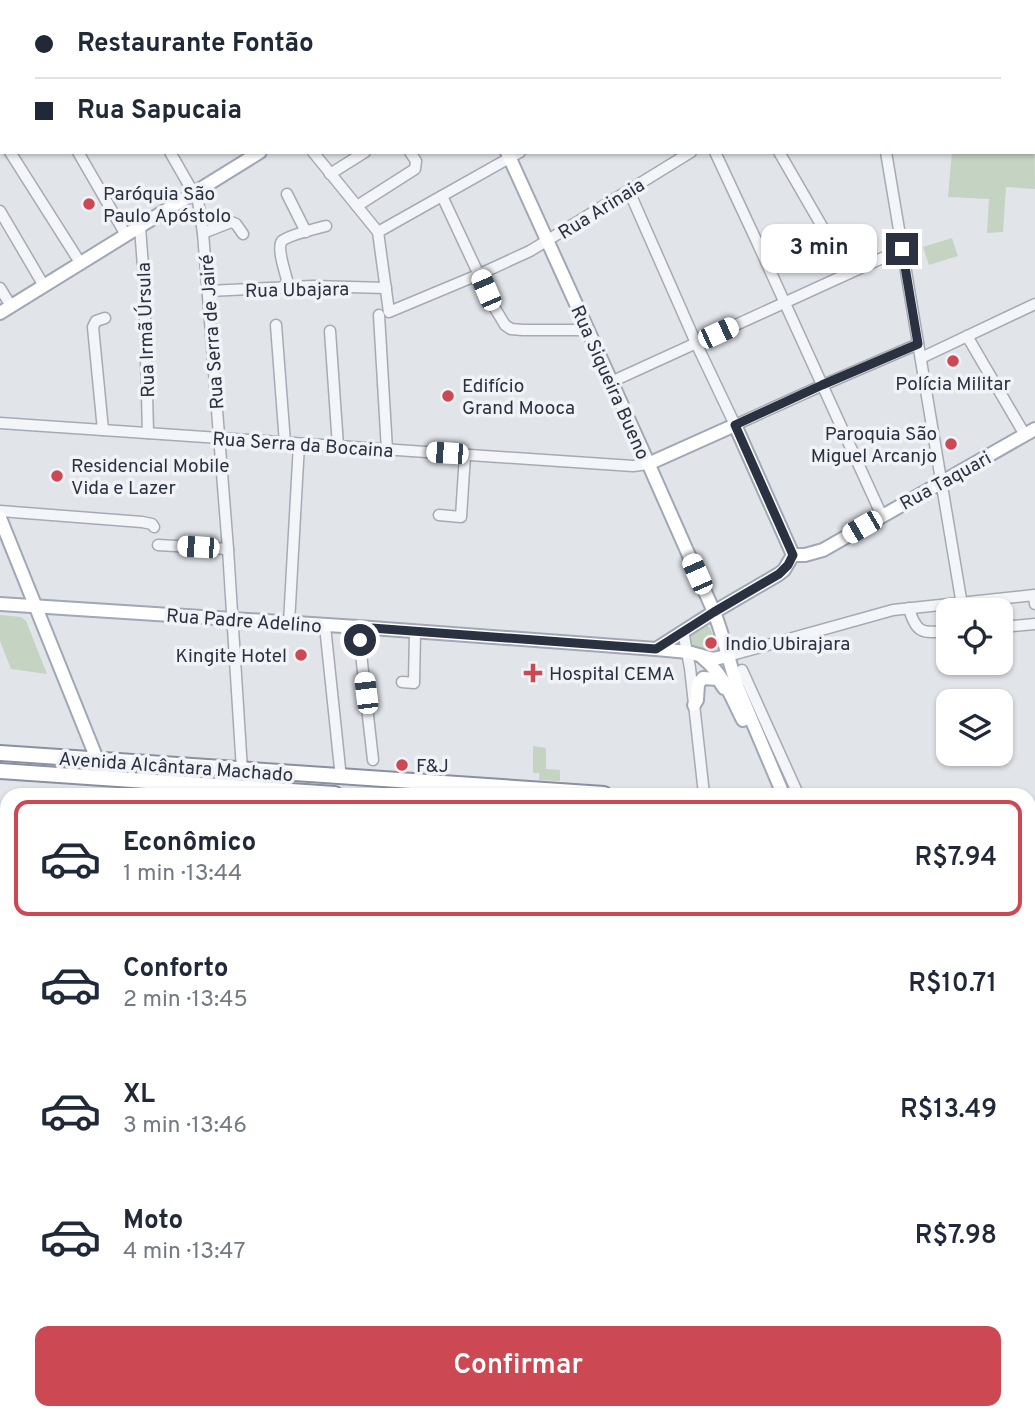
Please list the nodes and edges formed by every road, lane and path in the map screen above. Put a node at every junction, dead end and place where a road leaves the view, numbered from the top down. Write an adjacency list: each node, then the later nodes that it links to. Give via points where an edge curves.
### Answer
1 (11, 154): 29 (street)
2 (79, 154): 26 (street)
3 (171, 154): 15 (street, Rua Serra de Jairé)
4 (257, 154): 15 (main road)
5 (315, 154): 13 (street)
6 (362, 154): 13 (street)
7 (411, 154): 18 (street, via 415,169)
8 (512, 154): 17 (street); 27 (main road, Rua Siqueira Bueno)
9 (688, 154): 14 (street, Rua Arinaia)
10 (716, 154): 37 (street)
11 (780, 154): 30 (street)
12 (886, 154): 28 (street)
13 (330, 174): 18 (street)
14 (629, 191): 27 (street, Rua Arinaia); 46 (street)
15 (194, 193): 21 (main road); 24 (street, Rua Serra de Jairé)
16 (287, 194): 22 (street)
17 (442, 196): 23 (street); 31 (street)
18 (357, 206): 23 (street)
19 (0, 211): 32 (street)
20 (326, 226): 22 (street)
21 (140, 227): 26 (main road); 55 (street, Rua Irmã Úrsula)
22 (306, 232): 33 (street, via 280,245)
23 (378, 232): 35 (street)
24 (203, 233): 25 (street, via 231,222); 36 (street, Rua Serra de Jairé)
25 (243, 234)
26 (126, 235): 29 (main road)
27 (547, 242): 31 (street, Rua Arinaia); 43 (main road, Rua Siqueira Bueno)
28 (902, 249): 30 (street); 47 (street)
29 (81, 264): 32 (main road)
30 (849, 273): 37 (street)
31 (480, 274): 35 (street, Rua Arinaia, via 389,312); 43 (street, via 500,319 511,329)
32 (44, 286): 39 (main road)
33 (289, 287): 35 (street, Rua Ubajara); 36 (street, Rua Ubajara)
34 (0, 288): 39 (street)
35 (386, 288)
36 (208, 291): 56 (street, Rua Serra de Jairé)
37 (785, 303): 46 (street); 50 (street)
38 (1035, 304): 45 (street)
39 (5, 310)
40 (379, 315): 60 (street)
41 (106, 318): 53 (street, via 93,327)
42 (276, 325): 57 (street)
43 (588, 330): 49 (main road, Rua Siqueira Bueno)
44 (330, 331): 59 (street)
45 (967, 336): 48 (street); 54 (street)
46 (696, 343): 49 (street); 52 (street)
47 (918, 344): 48 (street); 50 (street)
48 (921, 358): 63 (street)
49 (611, 382): 62 (main road, Rua Siqueira Bueno)
50 (822, 385): 52 (street); 66 (street)
51 (0, 423): 53 (street, Rua Serra da Bocaina)
52 (735, 425): 62 (main road); 71 (main road)
53 (103, 430): 55 (street, Rua Serra da Bocaina)
54 (1030, 432): 63 (main road, Rua Taquari)
55 (148, 433): 56 (street, Rua Serra da Bocaina)
56 (219, 438): 57 (street, Rua Serra da Bocaina); 70 (street, Rua Serra de Jairé)
57 (285, 443): 58 (street, Rua Serra da Bocaina)
58 (299, 444): 59 (street, Rua Serra da Bocaina); 81 (street)
59 (338, 446): 60 (street, Rua Serra da Bocaina)
60 (387, 450): 61 (street, Rua Serra da Bocaina)
61 (465, 455): 62 (street, Rua Serra da Bocaina); 65 (street, via 461,517)
62 (648, 464): 79 (main road, Rua Siqueira Bueno)
63 (942, 482): 66 (main road, Rua Taquari); 72 (street)
64 (0, 511): 68 (street)
65 (439, 515)
66 (881, 516): 71 (main road, Rua Taquari, via 823,550)
67 (0, 518): 76 (main road)
68 (154, 527)
69 (158, 545): 70 (street)
70 (228, 549): 80 (street, Rua Serra de Jairé)
71 (793, 555): 79 (main road, via 779,574)
72 (961, 598)
73 (1034, 599): 74 (street)
74 (1013, 601)
75 (0, 604): 76 (main road, Rua Padre Adelino)
76 (36, 607): 80 (main road, Rua Padre Adelino); 101 (main road)
77 (936, 607): 78 (street)
78 (909, 608): 88 (street, via 913,624 921,631); 91 (street)
79 (714, 612): 86 (main road); 89 (main road, Rua Siqueira Bueno)
80 (232, 620): 81 (main road, Rua Padre Adelino); 103 (street, Rua Serra de Jairé)
81 (289, 623): 83 (main road, Rua Padre Adelino)
82 (1035, 624): 84 (street)
83 (325, 626): 85 (main road, Rua Padre Adelino); 105 (street)
84 (1013, 626)
85 (358, 627): 87 (main road, Rua Padre Adelino); 102 (street)
86 (683, 631): 90 (main road); 92 (street)
87 (415, 632): 90 (main road, Rua Padre Adelino); 96 (street, via 414,683)
88 (936, 632)
89 (724, 640): 91 (street); 93 (main road, Rua Siqueira Bueno)
90 (656, 649): 92 (main road, Rua Padre Adelino)
91 (748, 650): 93 (street)
92 (688, 652): 94 (main road, Rua Padre Adelino); 98 (street)
93 (728, 656): 94 (main road); 99 (main road, Rua Siqueira Bueno)
94 (702, 657): 97 (main road)
95 (742, 670): 114 (street)
96 (402, 682)
97 (726, 685): 98 (main road, via 725,690 718,680 704,678 698,684); 99 (main road)
98 (694, 705): 111 (street)
99 (741, 708): 112 (main road); 113 (main road)
100 (0, 753): 101 (highway, Avenida Alcântara Machado)
101 (96, 760): 103 (highway, Avenida Alcântara Machado); 106 (main road)
102 (373, 760)
103 (242, 770): 105 (highway, Avenida Alcântara Machado)
104 (0, 771): 106 (highway, Avenida Alcântara Machado)
105 (341, 778): 110 (highway, Avenida Alcântara Machado)
106 (105, 779): 107 (highway, Avenida Alcântara Machado)
107 (174, 782): 108 (street, Avenida Alcântara Machado); 109 (highway, Avenida Alcântara Machado)
108 (191, 788)
109 (254, 788)
110 (505, 788)
111 (703, 788)
112 (774, 788)
113 (780, 788)
114 (795, 788)

